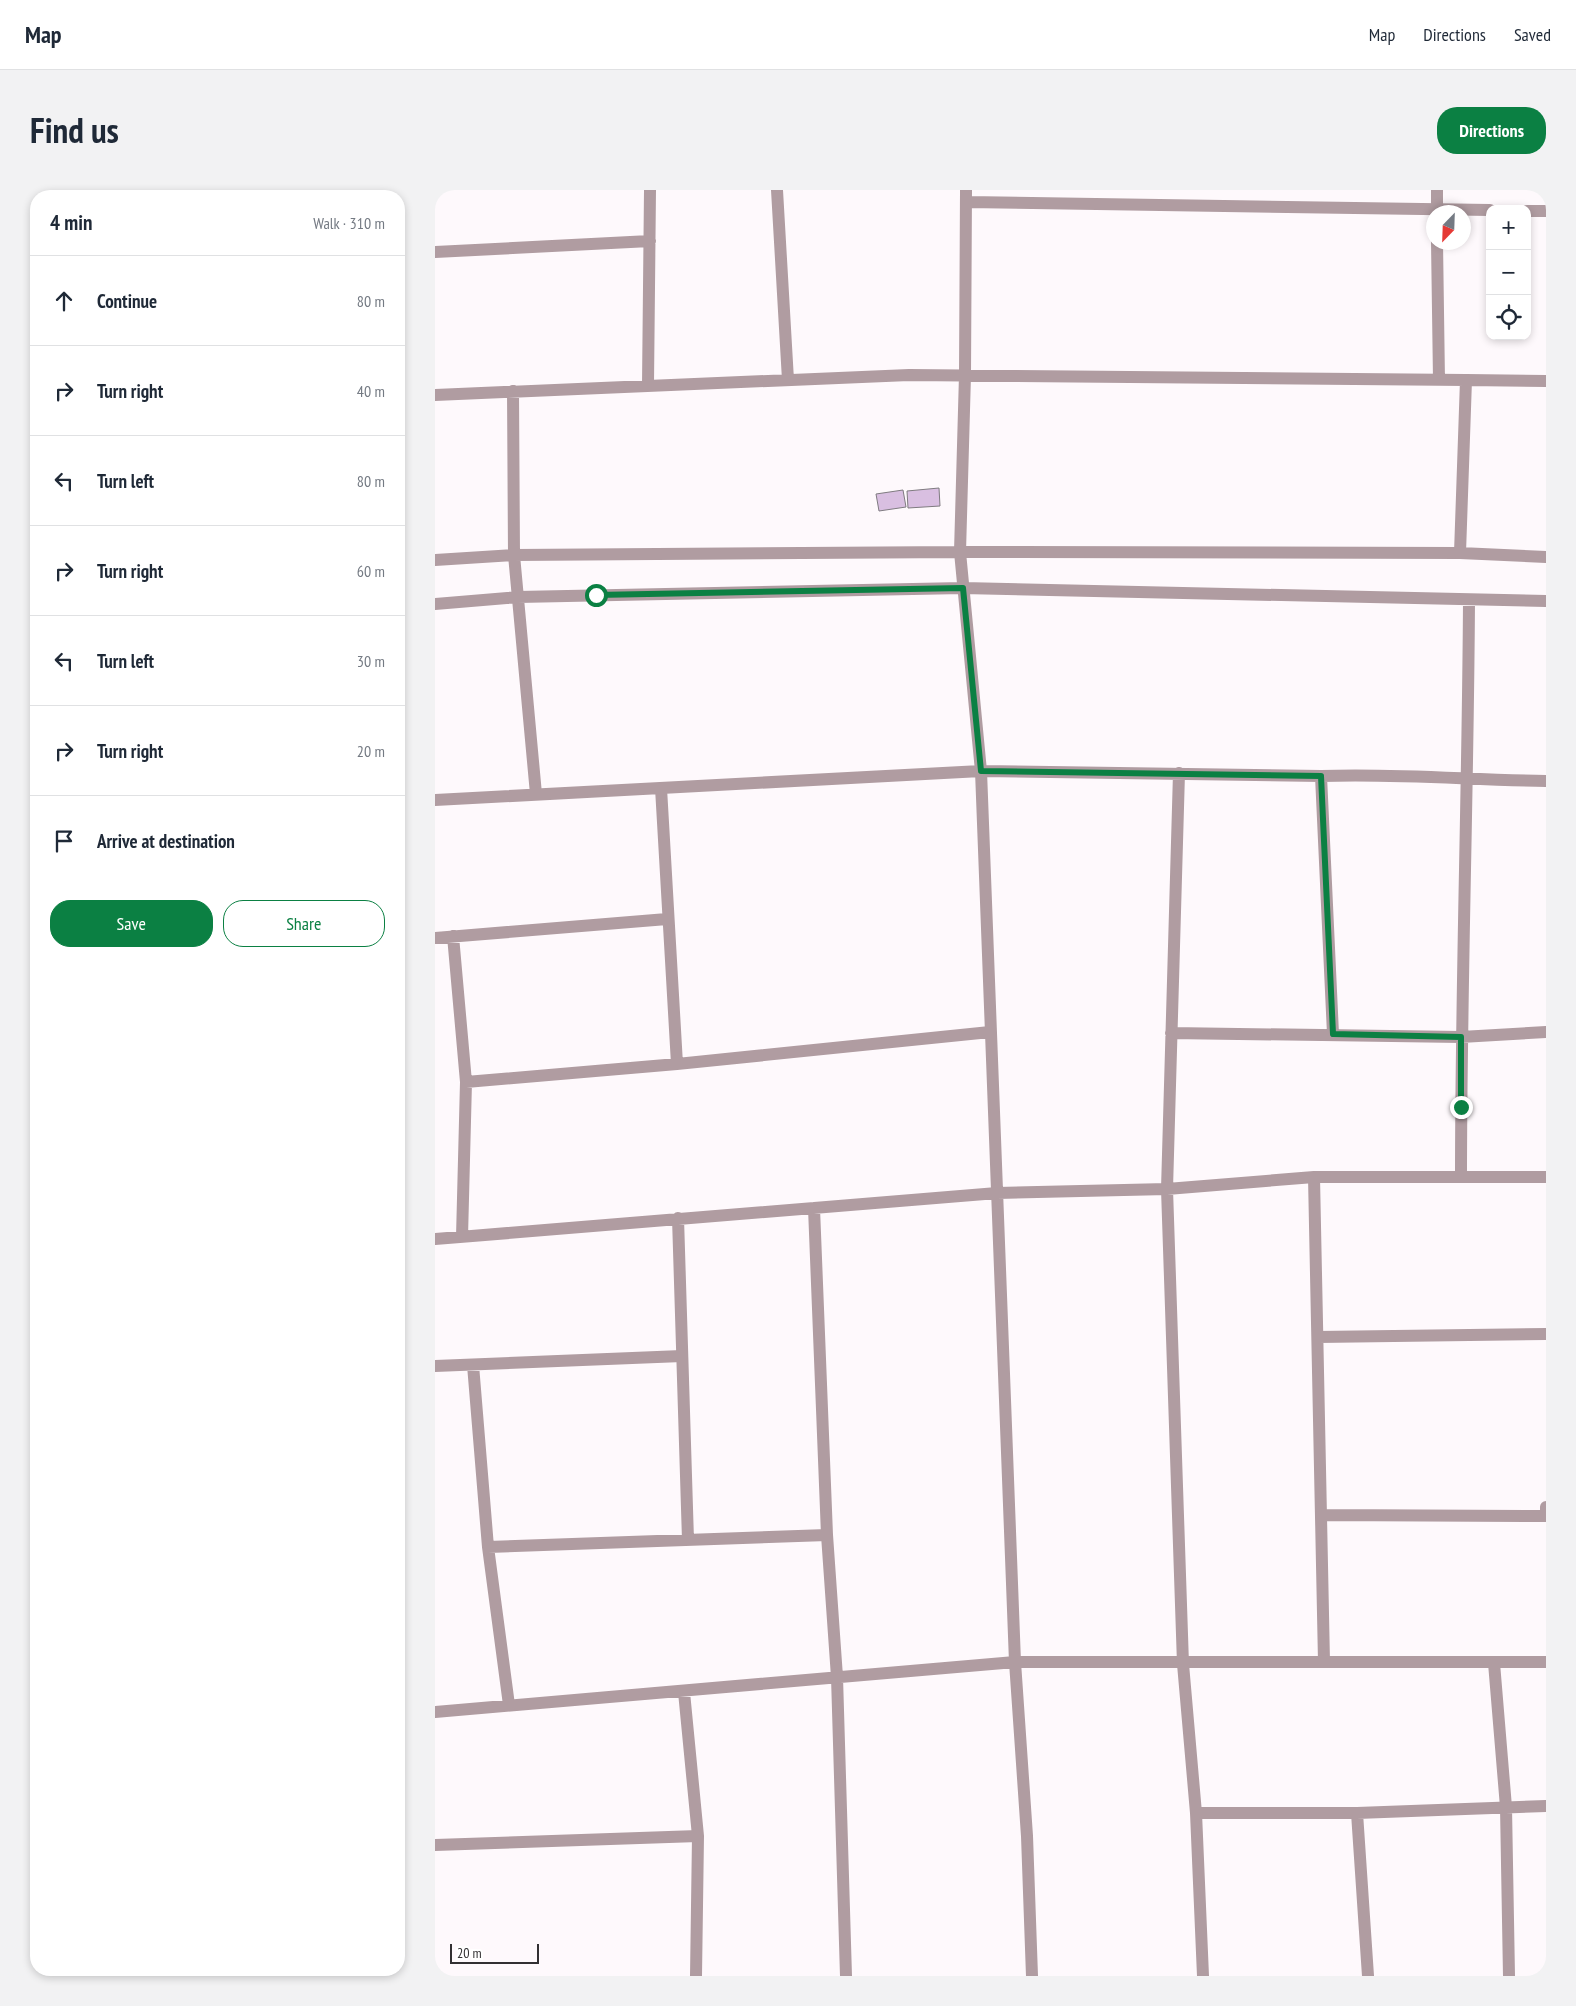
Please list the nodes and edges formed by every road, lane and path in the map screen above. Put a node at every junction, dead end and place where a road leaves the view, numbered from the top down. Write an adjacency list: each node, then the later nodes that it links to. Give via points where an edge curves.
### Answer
1 (650, 190): 11 (street)
2 (777, 190): 15 (street)
3 (1437, 190): 5 (street)
4 (966, 196): 8 (street); 14 (street)
5 (1437, 205)
6 (1471, 210): 7 (street)
7 (1486, 210)
8 (1426, 211)
9 (1531, 211): 10 (street)
10 (1546, 211)
11 (650, 241): 13 (street); 19 (street)
12 (1437, 250): 16 (street)
13 (435, 252)
14 (965, 375): 15 (street); 16 (street); 22 (street)
15 (789, 380): 19 (street)
16 (1439, 380): 17 (street)
17 (1466, 380): 18 (street); 23 (street)
18 (1546, 381)
19 (648, 385): 20 (street)
20 (513, 391): 21 (street); 24 (street)
21 (435, 395)
22 (960, 552): 23 (street); 24 (street); 27 (street)
23 (1460, 553): 25 (street)
24 (514, 555): 26 (street); 28 (street)
25 (1546, 557)
26 (435, 560)
27 (963, 588): 28 (street); 29 (street); 32 (street)
28 (518, 597): 31 (street); 38 (street)
29 (1469, 600): 30 (street); 35 (street)
30 (1546, 602)
31 (435, 604)
32 (981, 771): 33 (street); 37 (street); 43 (street)
33 (1179, 773): 34 (street); 45 (street)
34 (1321, 776): 35 (street, via 1378,774); 46 (street)
35 (1468, 780): 36 (street); 47 (street)
36 (1546, 781)
37 (661, 788): 38 (street); 40 (street)
38 (537, 794): 39 (street)
39 (435, 800)
40 (667, 919): 41 (street); 48 (street)
41 (453, 936): 42 (street); 49 (street)
42 (435, 938)
43 (990, 1032): 48 (street); 54 (street)
44 (1546, 1032): 47 (street)
45 (1171, 1033): 46 (street); 53 (street)
46 (1333, 1034): 47 (street)
47 (1461, 1037): 52 (street)
48 (677, 1064): 49 (street)
49 (466, 1082): 57 (street)
50 (1314, 1177): 52 (street); 53 (street); 60 (street)
51 (1546, 1177): 52 (street)
52 (1461, 1178)
53 (1167, 1190): 54 (street); 74 (street)
54 (997, 1193): 55 (street); 70 (street)
55 (814, 1208): 56 (street); 67 (street)
56 (678, 1218): 57 (street); 61 (street)
57 (462, 1236): 58 (street)
58 (435, 1239)
59 (1546, 1334): 60 (street)
60 (1318, 1337): 65 (street)
61 (683, 1356): 62 (street); 68 (street)
62 (473, 1365): 63 (street); 69 (street)
63 (435, 1366)
64 (1546, 1507): 66 (street)
65 (1322, 1515): 66 (street); 71 (street)
66 (1546, 1516)
67 (827, 1535): 68 (street); 75 (street)
68 (688, 1540): 69 (street)
69 (488, 1547): 77 (street)
70 (1015, 1662): 74 (street); 75 (street); 87 (street, via 1027,1836)
71 (1324, 1662): 73 (street); 74 (street)
72 (1546, 1662): 73 (street)
73 (1494, 1663): 80 (street)
74 (1183, 1664): 81 (street)
75 (837, 1678): 76 (street); 86 (street)
76 (684, 1692): 77 (street); 83 (street)
77 (509, 1705): 78 (street)
78 (435, 1712)
79 (1546, 1806): 80 (street)
80 (1506, 1807): 82 (street); 90 (street)
81 (1196, 1813): 82 (street); 88 (street)
82 (1357, 1813): 89 (street)
83 (698, 1836): 84 (street); 85 (street)
84 (435, 1844)
85 (696, 1976)
86 (846, 1976)
87 (1032, 1976)
88 (1203, 1976)
89 (1368, 1976)
90 (1509, 1976)

